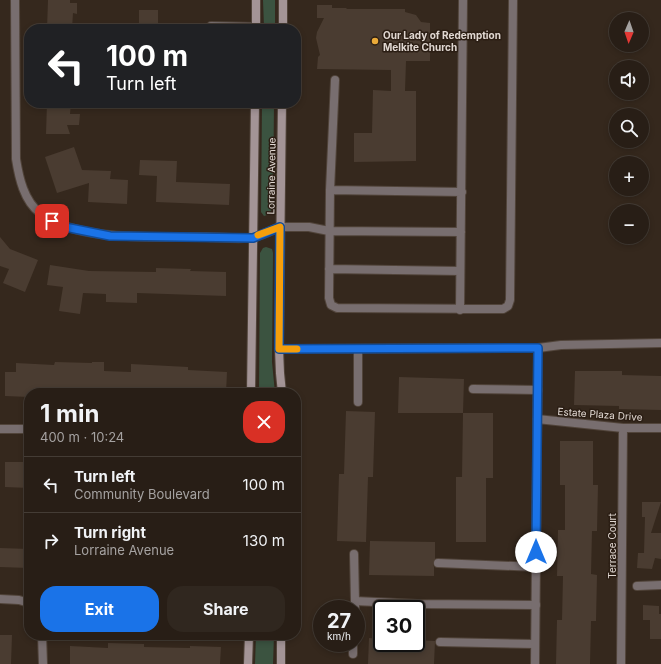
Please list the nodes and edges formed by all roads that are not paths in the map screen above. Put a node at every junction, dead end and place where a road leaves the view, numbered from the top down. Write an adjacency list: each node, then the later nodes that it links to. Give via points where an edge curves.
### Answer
1 (15, 0): 16 (street, via 16,158 23,189 39,213 65,227 110,236)
2 (256, 0): 6 (street)
3 (283, 0): 7 (street)
4 (463, 0): 12 (street)
5 (513, 0): 19 (street, via 510,300 508,306 503,309)
6 (257, 24)
7 (283, 24)
8 (335, 80): 11 (street)
9 (255, 108): 16 (street, Lorraine Avenue)
10 (282, 108): 13 (street, Lorraine Avenue)
11 (330, 190): 12 (street); 14 (street)
12 (462, 192): 15 (street)
13 (280, 227): 14 (street, via 309,227); 16 (street); 22 (street, Lorraine Avenue)
14 (329, 231): 15 (street); 17 (street)
15 (461, 232): 18 (street)
16 (253, 238): 24 (street, Lorraine Avenue)
17 (329, 269): 18 (street); 19 (street, via 329,298 331,305 337,308)
18 (460, 271): 19 (street)
19 (460, 310)
20 (661, 344): 21 (street, via 562,345)
21 (538, 348): 23 (street); 27 (street)
22 (279, 349): 23 (street); 25 (street, Lorraine Avenue)
23 (358, 349): 28 (street)
24 (251, 388)
25 (282, 388)
26 (473, 389): 27 (street)
27 (538, 390): 29 (street)
28 (358, 402)
29 (537, 420): 30 (street, Estate Plaza Drive); 36 (street)
30 (623, 428): 31 (street, Estate Plaza Drive); 53 (street, Terrace Court)
31 (661, 428)
32 (0, 429): 33 (street)
33 (24, 429)
34 (354, 554): 40 (street)
35 (438, 563): 36 (street)
36 (536, 567): 43 (street)
37 (661, 585): 38 (street)
38 (637, 586)
39 (0, 599): 41 (street)
40 (355, 600)
41 (24, 602)
42 (365, 605): 43 (street)
43 (536, 605): 48 (street)
44 (42, 640): 49 (street)
45 (248, 640): 50 (street)
46 (281, 640): 51 (street)
47 (440, 642): 48 (street)
48 (535, 644): 52 (street)
49 (43, 664)
50 (248, 664)
51 (281, 664)
52 (535, 664)
53 (621, 664)

